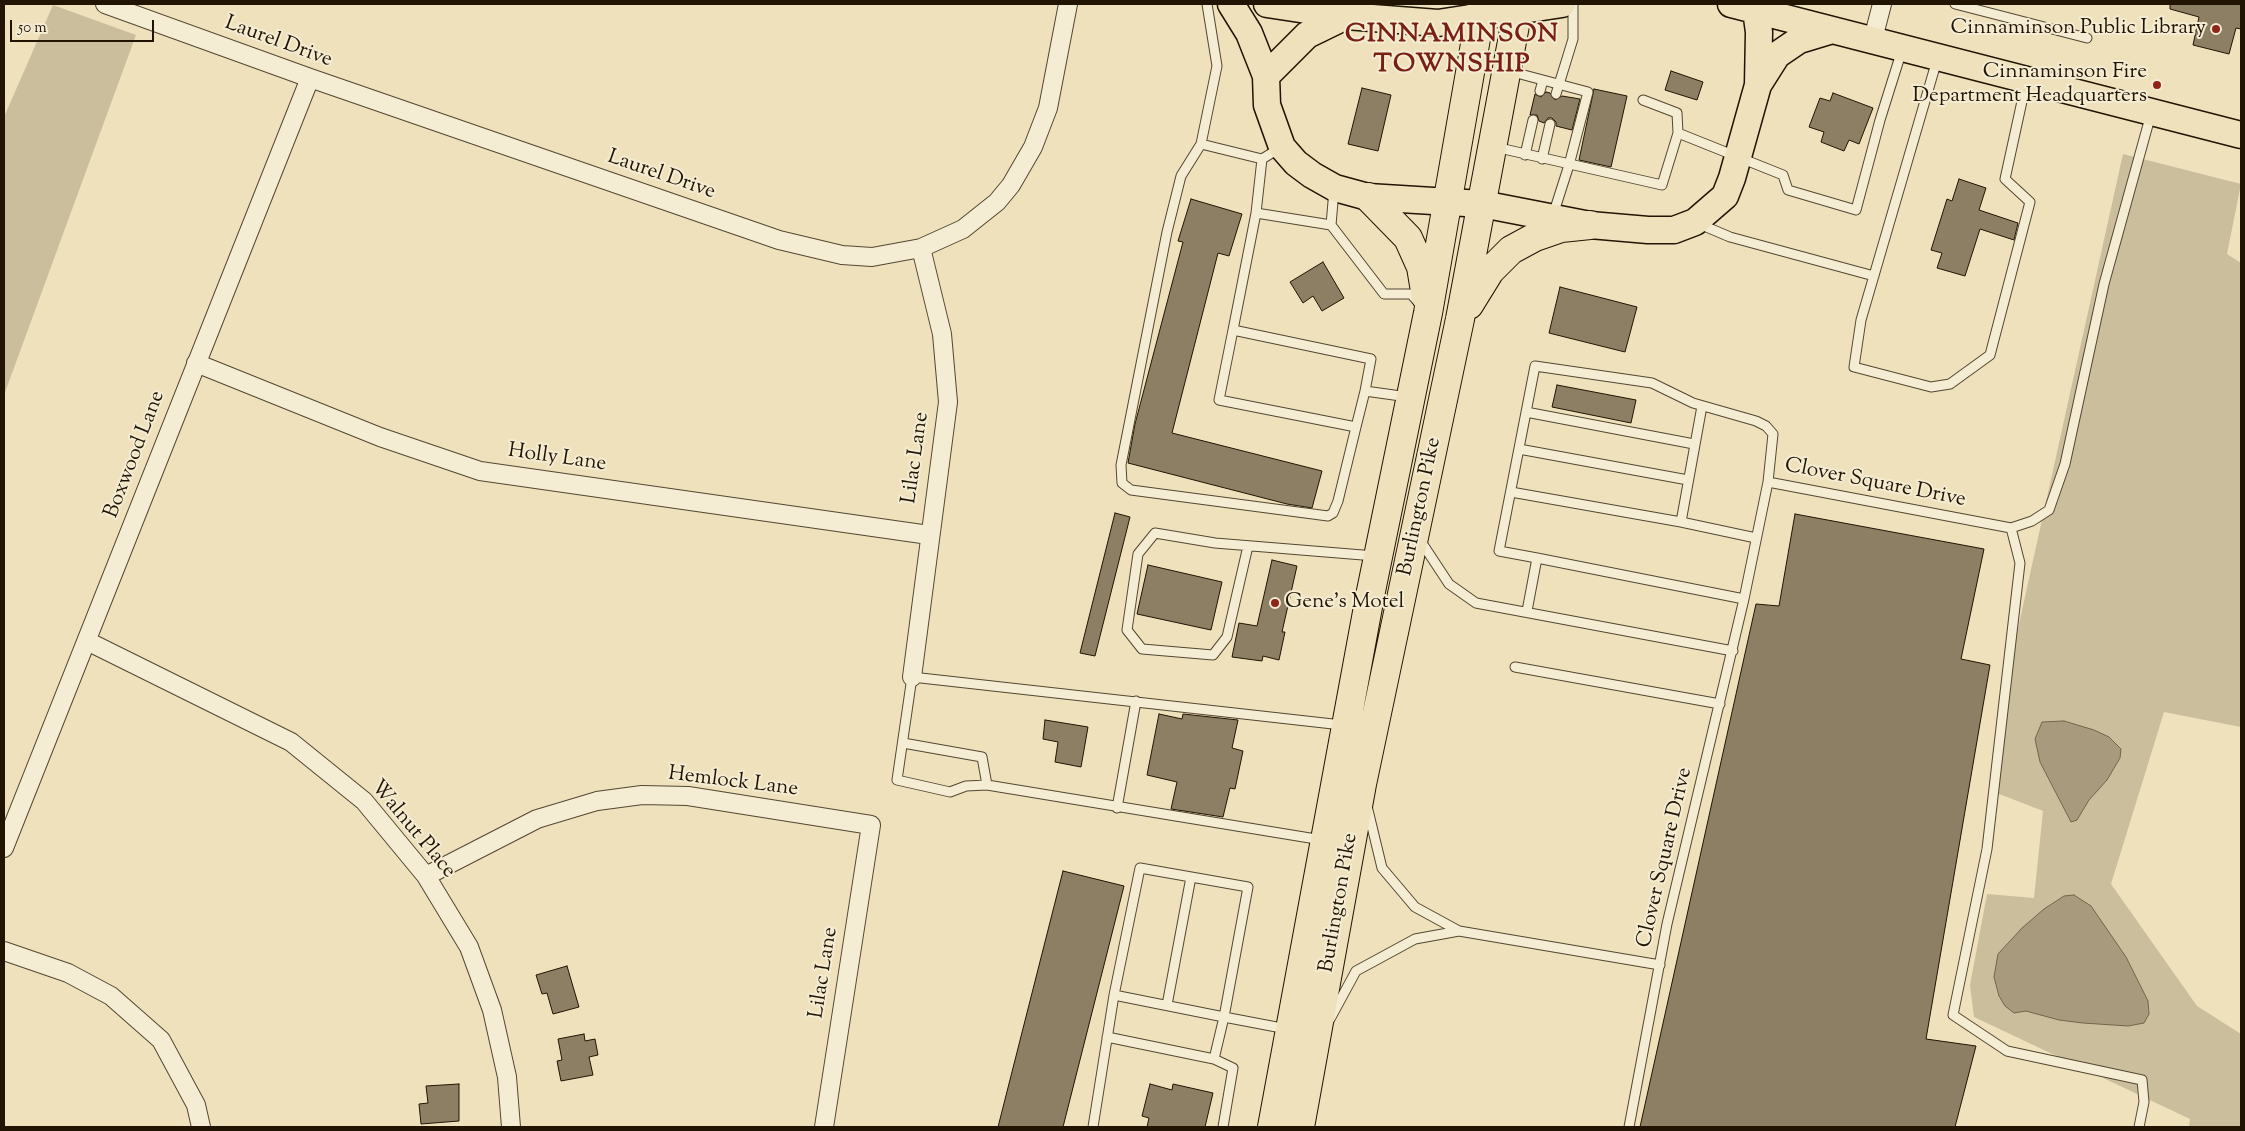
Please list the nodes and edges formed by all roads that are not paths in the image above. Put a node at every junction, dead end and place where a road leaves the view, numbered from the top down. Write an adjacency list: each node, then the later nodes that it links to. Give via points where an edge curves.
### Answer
1 (106, 4): 22 (street, Laurel Drive)
2 (1068, 4): 51 (street, Laurel Drive, via 1048,108 1033,147 1011,185 997,202 963,229)
3 (1207, 4): 35 (lane, via 1217,66)
4 (1232, 4): 21 (main road)
5 (1267, 4): 14 (main road)
6 (1562, 4): 11 (main road)
7 (1573, 4): 25 (lane, via 1573,39)
8 (1731, 4): 13 (main road)
9 (1882, 4): 17 (street)
10 (1955, 4): 16 (lane)
11 (1519, 7): 12 (main road); 20 (highway, Burlington Pike)
12 (1481, 10): 14 (main road, via 1438,23); 44 (highway, Burlington Pike)
13 (1756, 10): 15 (main road); 26 (main road)
14 (1346, 16): 21 (main road, via 1307,35)
15 (1832, 30): 17 (main road); 26 (main road, via 1799,40 1778,55)
16 (2088, 38)
17 (1873, 39): 18 (main road)
18 (1902, 48): 19 (main road); 39 (lane, via 1856,210 1788,190 1783,175)
19 (1938, 57): 24 (main road); 52 (lane)
20 (1507, 71): 23 (lane); 36 (highway, Burlington Pike)
21 (1266, 76): 37 (main road)
22 (310, 78): 51 (street, Laurel Drive, via 779,240 842,255 872,257); 56 (street, Boxwood Lane)
23 (1543, 80): 25 (lane); 27 (lane)
24 (2026, 80): 30 (main road); 52 (lane, via 2005,179 2030,202 1990,355 1950,384 1931,387 1854,367 1861,320)
25 (1559, 84): 28 (lane); 41 (lane, via 1588,92)
26 (1758, 85): 39 (main road)
27 (1540, 91)
28 (1556, 94)
29 (1643, 100): 33 (lane, via 1677,113)
30 (2151, 113): 34 (main road); 68 (lane, via 2104,284 2065,464 2049,510 2032,521)
31 (1533, 120): 38 (lane)
32 (1550, 124): 40 (lane)
33 (1678, 133): 39 (lane); 41 (lane, via 1662,186)
34 (2241, 135)
35 (1201, 144): 37 (lane); 61 (lane, via 1181,176 1167,232 1121,465 1122,483 1131,490 1328,516 1338,501)
36 (1493, 147): 38 (lane); 45 (highway, Burlington Pike)
37 (1272, 153): 42 (main road); 46 (lane)
38 (1525, 155): 40 (lane)
39 (1738, 158): 48 (main road, via 1724,196)
40 (1542, 159): 41 (lane)
41 (1569, 166): 47 (lane)
42 (1335, 188): 43 (main road); 49 (lane)
43 (1368, 197): 44 (main road); 53 (highway, via 1408,238 1421,267)
44 (1448, 201): 45 (main road); 53 (highway, Burlington Pike)
45 (1482, 204): 47 (main road); 54 (highway, Burlington Pike)
46 (1256, 213): 49 (lane); 55 (lane)
47 (1552, 217): 50 (main road)
48 (1695, 222): 50 (main road, via 1674,230); 52 (lane, via 1730,237)
49 (1330, 225): 53 (lane, via 1384,294 1411,294)
50 (1590, 225): 54 (highway, via 1561,228 1511,250 1490,271)
51 (921, 248): 70 (street, Lilac Lane, via 942,334 948,402)
52 (1874, 276)
53 (1428, 313): 58 (highway, Burlington Pike)
54 (1460, 319): 69 (highway, Burlington Pike)
55 (1232, 330): 57 (lane, via 1371,359); 61 (lane, via 1219,400)
56 (196, 363): 70 (street, Holly Lane, via 380,438 480,471); 77 (street, Boxwood Lane)
57 (1365, 391): 58 (lane); 61 (lane)
58 (1410, 398): 73 (highway, Burlington Pike)
59 (1702, 406): 60 (lane, via 1652,383 1536,366); 62 (lane); 65 (lane, via 1766,426 1773,434)
60 (1526, 412): 62 (lane); 63 (lane)
61 (1356, 427)
62 (1694, 444): 64 (lane)
63 (1519, 449): 64 (lane); 66 (lane)
64 (1688, 480): 67 (lane)
65 (1768, 482): 68 (lane, Clover Square Drive); 71 (lane, Clover Square Drive)
66 (1511, 492): 67 (lane); 74 (lane, via 1499,551)
67 (1682, 522): 71 (lane)
68 (2011, 528): 111 (lane, via 2020,563 1989,830 1953,1015 2007,1051 2142,1080 2144,1102)
69 (1415, 532): 76 (lane, via 1449,584 1476,603); 85 (highway, Burlington Pike)
70 (929, 535): 80 (street, Lilac Lane)
71 (1756, 538): 75 (lane, Clover Square Drive)
72 (1248, 546): 72 (lane, via 1155,533 1138,554 1127,630 1142,649 1212,655 1227,636); 73 (lane)
73 (1378, 556): 83 (highway, Burlington Pike)
74 (1537, 558): 75 (lane); 76 (lane)
75 (1744, 599): 78 (lane, Clover Square Drive)
76 (1527, 611): 78 (lane)
77 (87, 641): 90 (street, Boxwood Lane); 91 (street, Walnut Place, via 291,742 364,801)
78 (1733, 651): 82 (lane, Clover Square Drive)
79 (1514, 667): 82 (lane)
80 (912, 676): 81 (lane); 84 (lane)
81 (1136, 701): 83 (lane); 87 (lane)
82 (1720, 704): 95 (lane, Clover Square Drive)
83 (1346, 725): 89 (highway, Burlington Pike)
84 (903, 743): 86 (lane, via 982,757); 86 (lane, via 897,780 950,792 966,786)
85 (1362, 784): 93 (lane, Clover Square Drive, via 1382,868 1415,907); 101 (highway, Burlington Pike)
86 (987, 785): 87 (lane)
87 (1118, 808): 89 (lane)
88 (871, 825): 91 (street, Hemlock Lane, via 688,796 642,795 597,800 537,819); 105 (street, Lilac Lane)
89 (1325, 840): 99 (highway, Burlington Pike)
90 (4, 848)
91 (426, 876): 104 (street, Walnut Place, via 469,947 492,1010 507,1077)
92 (1190, 877): 96 (lane, via 1140,868); 97 (lane); 98 (lane, via 1248,887)
93 (1459, 931): 95 (lane, Clover Square Drive); 101 (lane, Clover Square Drive, via 1415,938 1356,971)
94 (4, 951): 103 (street, via 68,972 111,996 161,1040 196,1105)
95 (1660, 965): 110 (lane)
96 (1114, 995): 97 (lane); 100 (lane)
97 (1167, 1005): 98 (lane)
98 (1224, 1017): 99 (lane); 102 (lane)
99 (1290, 1030): 108 (highway, Burlington Pike)
100 (1107, 1037): 102 (lane); 106 (lane)
101 (1313, 1050): 109 (highway, Burlington Pike)
102 (1214, 1060): 107 (lane, via 1233,1068)
103 (201, 1127)
104 (511, 1127)
105 (824, 1127)
106 (1093, 1127)
107 (1223, 1127)
108 (1272, 1127)
109 (1300, 1127)
110 (1629, 1127)
111 (2139, 1127)

